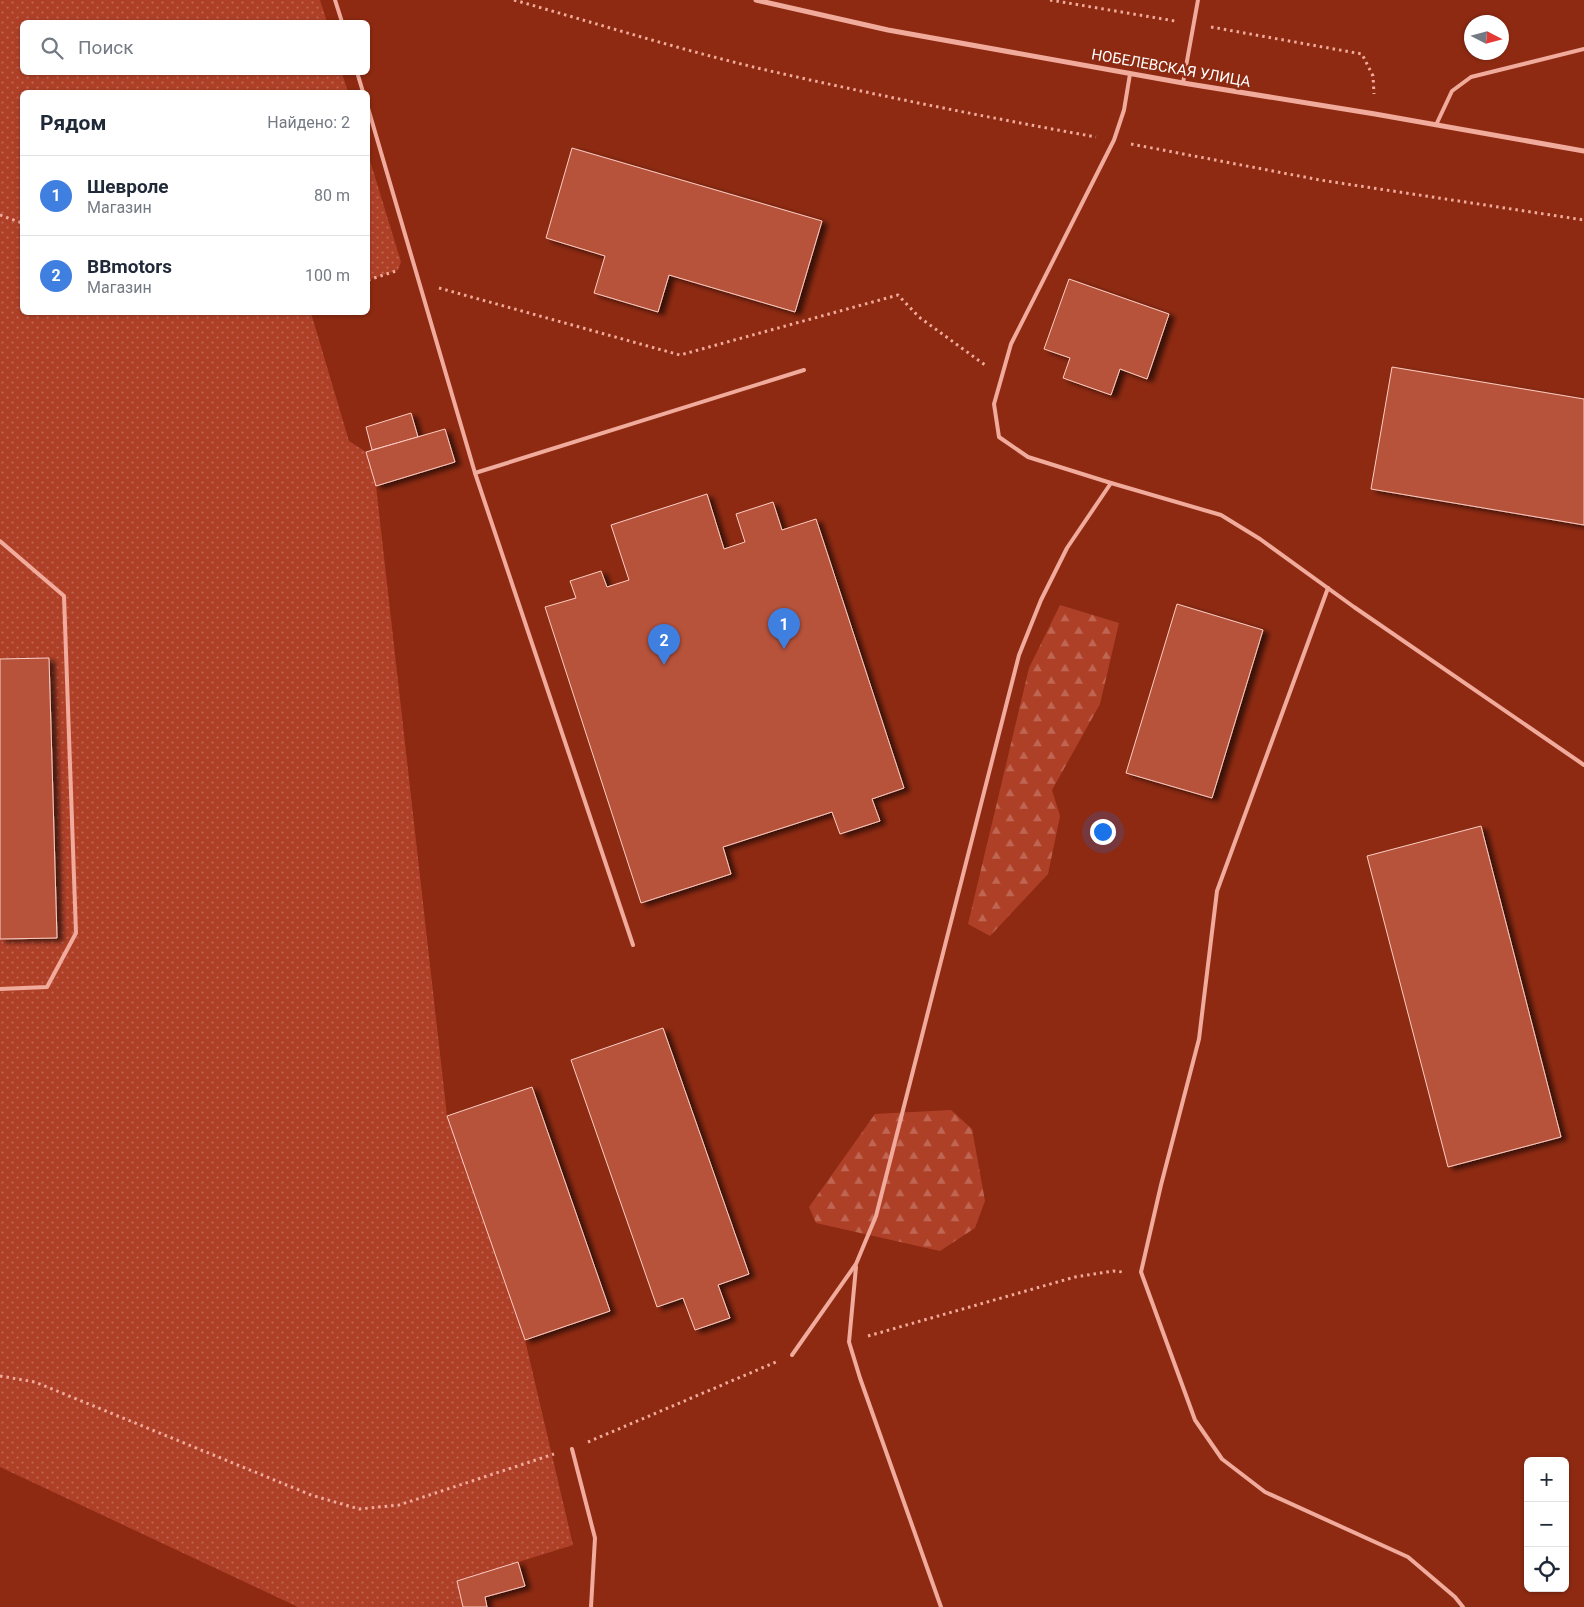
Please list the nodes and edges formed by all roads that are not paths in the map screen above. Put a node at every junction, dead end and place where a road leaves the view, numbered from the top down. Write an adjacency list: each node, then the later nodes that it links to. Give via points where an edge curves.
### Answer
1 (335, 0): 4 (lane)
2 (756, 0): 6 (street, НОБЕЛЕВСКАЯ УЛИЦА, via 888,30)
3 (1198, 0): 8 (lane)
4 (341, 20)
5 (1584, 50): 11 (lane, via 1470,77 1452,91)
6 (1130, 74): 8 (street, НОБЕЛЕВСКАЯ УЛИЦА); 15 (lane, via 1124,110 1114,140 1011,344 994,404 999,436 1028,457)
7 (358, 75): 9 (lane)
8 (1183, 83): 11 (street, НОБЕЛЕВСКАЯ УЛИЦА)
9 (362, 90)
10 (370, 115): 14 (lane)
11 (1436, 125): 12 (street, НОБЕЛЕВСКАЯ УЛИЦА)
12 (1584, 151)
13 (804, 370): 14 (lane)
14 (475, 473): 19 (lane)
15 (1111, 483): 17 (lane, via 1221,515 1260,538); 21 (lane, via 1067,548 1019,655 878,1207)
16 (0, 541): 20 (lane, via 64,596 76,934 47,987)
17 (1328, 588): 18 (lane); 26 (lane, via 1217,891 1199,1040 1141,1272 1195,1420 1222,1459 1265,1492 1408,1557 1455,1597)
18 (1584, 765)
19 (633, 945)
20 (0, 989)
21 (856, 1264): 22 (lane); 25 (lane, via 849,1342)
22 (792, 1355)
23 (572, 1449): 24 (lane, via 595,1538)
24 (591, 1607)
25 (941, 1607)
26 (1462, 1607)

